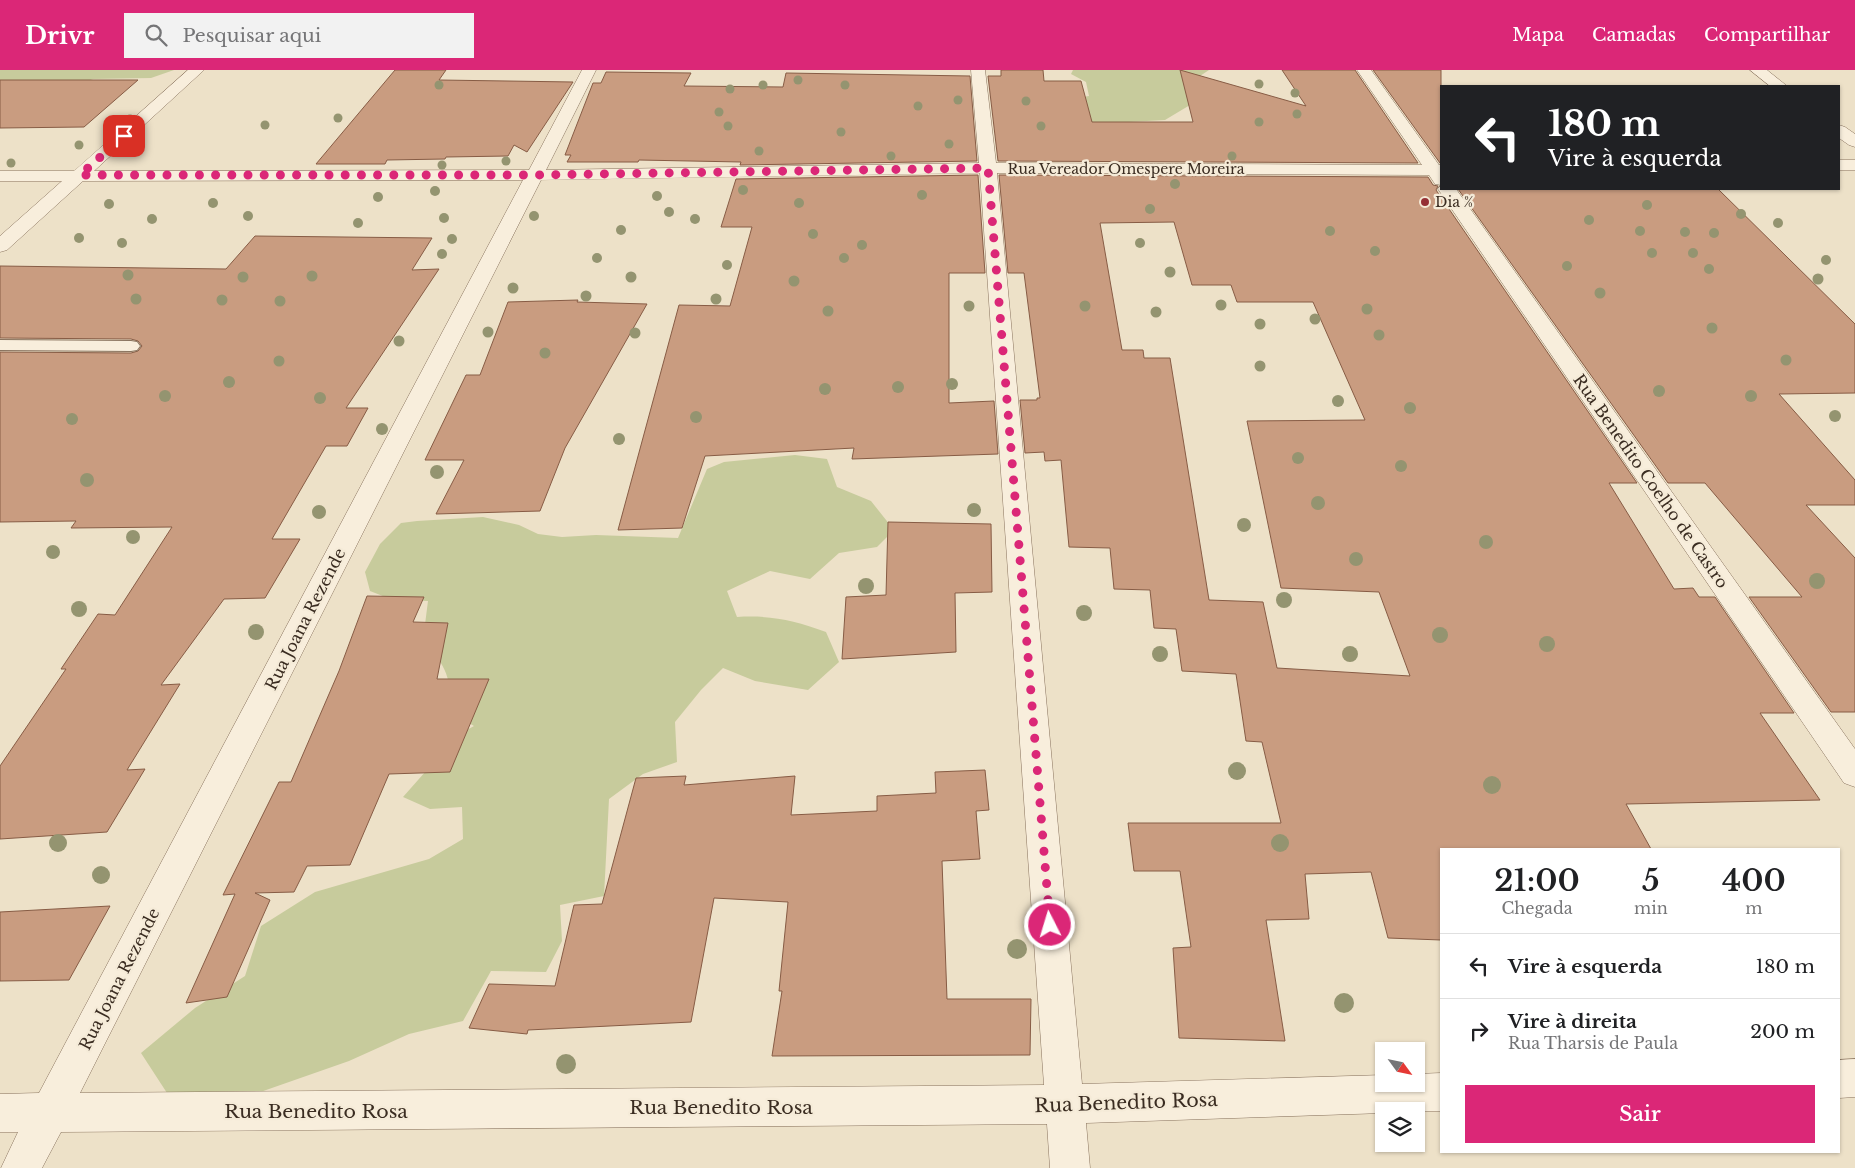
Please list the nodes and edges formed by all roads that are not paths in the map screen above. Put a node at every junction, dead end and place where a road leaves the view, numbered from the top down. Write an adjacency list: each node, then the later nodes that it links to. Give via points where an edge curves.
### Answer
1 (197, 70): 12 (street)
2 (589, 70): 13 (street, Rua Joana Rezende)
3 (978, 70): 11 (street)
4 (1364, 70): 15 (street, Rua Benedito Coelho de Castro)
5 (1757, 70): 6 (street)
6 (1778, 85)
7 (1840, 131): 8 (street)
8 (1855, 142)
9 (1840, 165): 10 (street)
10 (1855, 165)
11 (988, 168): 13 (street, Rua Vereador Omespere Moreira); 16 (street, Rua Vereador Omespere Moreira); 25 (street)
12 (80, 175): 13 (street, Rua Vereador Omespere Moreira); 14 (street, Rua Vereador Omespere Moreira); 18 (street)
13 (535, 175): 27 (street, Rua Joana Rezende)
14 (0, 176)
15 (1440, 176)
16 (1440, 177)
17 (1450, 190): 21 (street, Rua Benedito Coelho de Castro)
18 (0, 246)
19 (0, 345): 20 (lane)
20 (131, 346)
21 (1855, 774)
22 (1855, 1078): 23 (street)
23 (1840, 1079)
24 (1440, 1092): 25 (street, Rua Benedito Rosa)
25 (1064, 1104): 27 (street, Rua Benedito Rosa); 29 (street)
26 (0, 1113): 27 (street, Rua Benedito Rosa)
27 (50, 1113): 28 (street, Rua Joana Rezende)
28 (21, 1168)
29 (1070, 1168)

